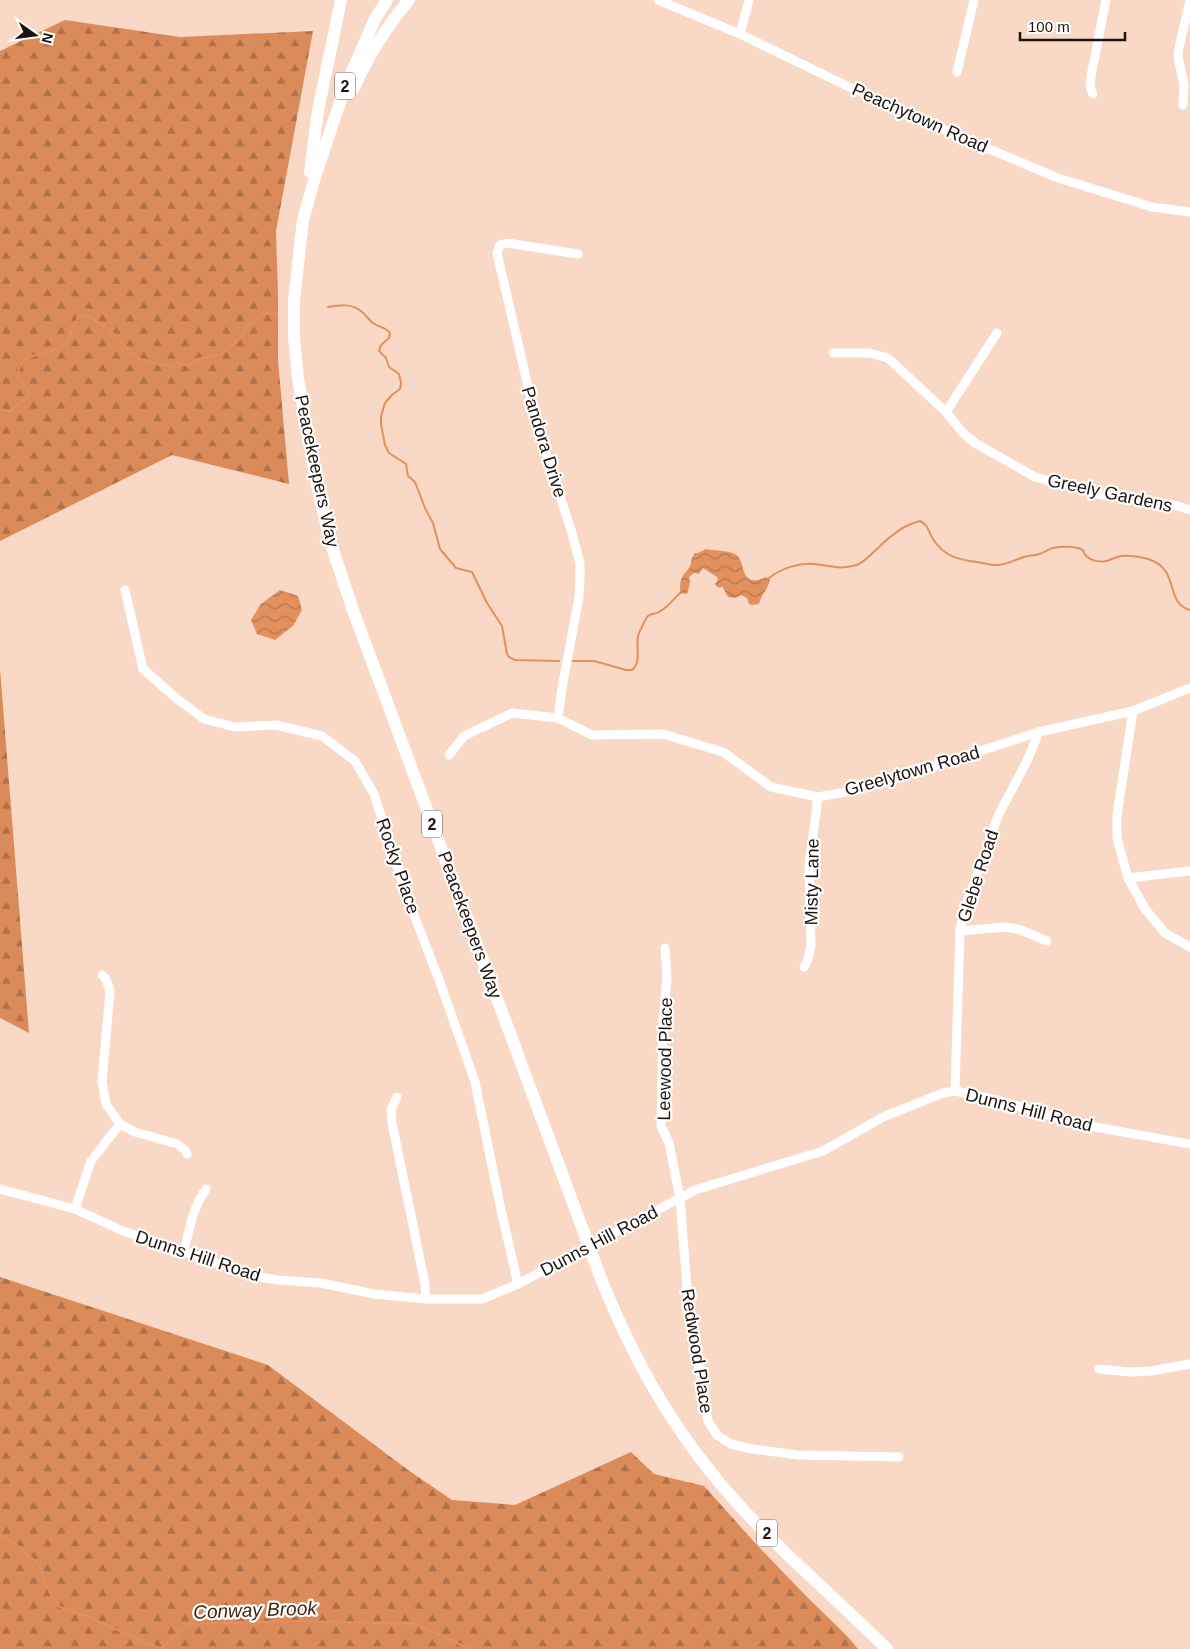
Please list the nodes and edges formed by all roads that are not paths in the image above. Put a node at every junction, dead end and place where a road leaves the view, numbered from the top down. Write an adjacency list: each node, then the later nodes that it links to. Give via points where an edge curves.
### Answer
1 (341, 0): 15 (highway, via 318,111)
2 (387, 0): 13 (highway, Peacekeepers Way / 2, via 344,86)
3 (409, 0): 13 (highway, via 390,22 359,76)
4 (658, 0): 9 (street, Peachytown Road)
5 (749, 0): 9 (street)
6 (974, 0): 10 (street)
7 (1106, 0): 11 (street, via 1091,76)
8 (1190, 0): 12 (street, via 1179,48)
9 (740, 34): 14 (street, Peachytown Road, via 950,132 1058,178 1152,207)
10 (957, 72)
11 (1093, 94)
12 (1183, 105)
13 (315, 177): 15 (highway, Peacekeepers Way / 2)
14 (1190, 212)
15 (303, 220): 51 (highway, Peacekeepers Way / 2, via 294,300 294,337 313,468 331,544 603,1284 645,1376 711,1472 793,1560)
16 (578, 254): 24 (street, Pandora Drive, via 508,242 500,245 497,253 537,425 580,563 579,596)
17 (997, 333): 19 (street)
18 (834, 354): 19 (street, Greely Gardens, via 869,353 888,358)
19 (946, 412): 20 (street, Greely Gardens, via 975,444 1035,477 1096,494)
20 (1190, 510)
21 (125, 590): 46 (street, Rocky Place, via 143,669 176,698 204,719 235,727 276,725 322,736 355,761 374,794 406,894 476,1082)
22 (1190, 688): 23 (street, Greelytown Road)
23 (1133, 711): 25 (street, Greelytown Road); 29 (street, via 1117,815 1117,838)
24 (558, 718): 26 (street, Greelytown Road, via 512,713 464,736); 27 (street, Greelytown Road, via 592,735 663,734 714,749 771,787)
25 (1039, 732): 27 (street, Greelytown Road, via 862,789); 30 (street, Glebe Road, via 998,816 963,913)
26 (449, 755)
27 (818, 797): 34 (street, Misty Lane, via 809,866 811,945)
28 (1190, 871): 29 (street)
29 (1128, 878): 32 (street, via 1154,922 1172,938)
30 (960, 931): 31 (street, via 1011,927); 36 (street, Glebe Road)
31 (1047, 940)
32 (1190, 947)
33 (665, 948): 43 (street, Leewood Place, via 667,977 661,1126 669,1143)
34 (804, 967)
35 (102, 975): 38 (street, via 110,991 102,1089 106,1104)
36 (955, 1091): 39 (street, Dunns Hill Road, via 1079,1124); 43 (street, Dunns Hill Road, via 942,1093 883,1117 823,1151 696,1190)
37 (397, 1098): 47 (street, via 391,1110 392,1123)
38 (120, 1124): 40 (street, via 135,1132 177,1144); 44 (street, via 91,1161)
39 (1190, 1144)
40 (187, 1154)
41 (206, 1188): 45 (street, via 195,1209)
42 (0, 1189): 44 (street, Dunns Hill Road)
43 (680, 1198): 46 (street, Dunns Hill Road); 50 (street, Redwood Place, via 688,1301 708,1421 717,1435 731,1444 779,1453)
44 (75, 1209): 45 (street, Dunns Hill Road, via 118,1229)
45 (184, 1251): 47 (street, Dunns Hill Road, via 267,1278)
46 (518, 1284): 47 (street, Dunns Hill Road, via 482,1300)
47 (426, 1299)
48 (1190, 1364): 49 (street, via 1131,1372)
49 (1100, 1368)
50 (899, 1457)
51 (887, 1649)

